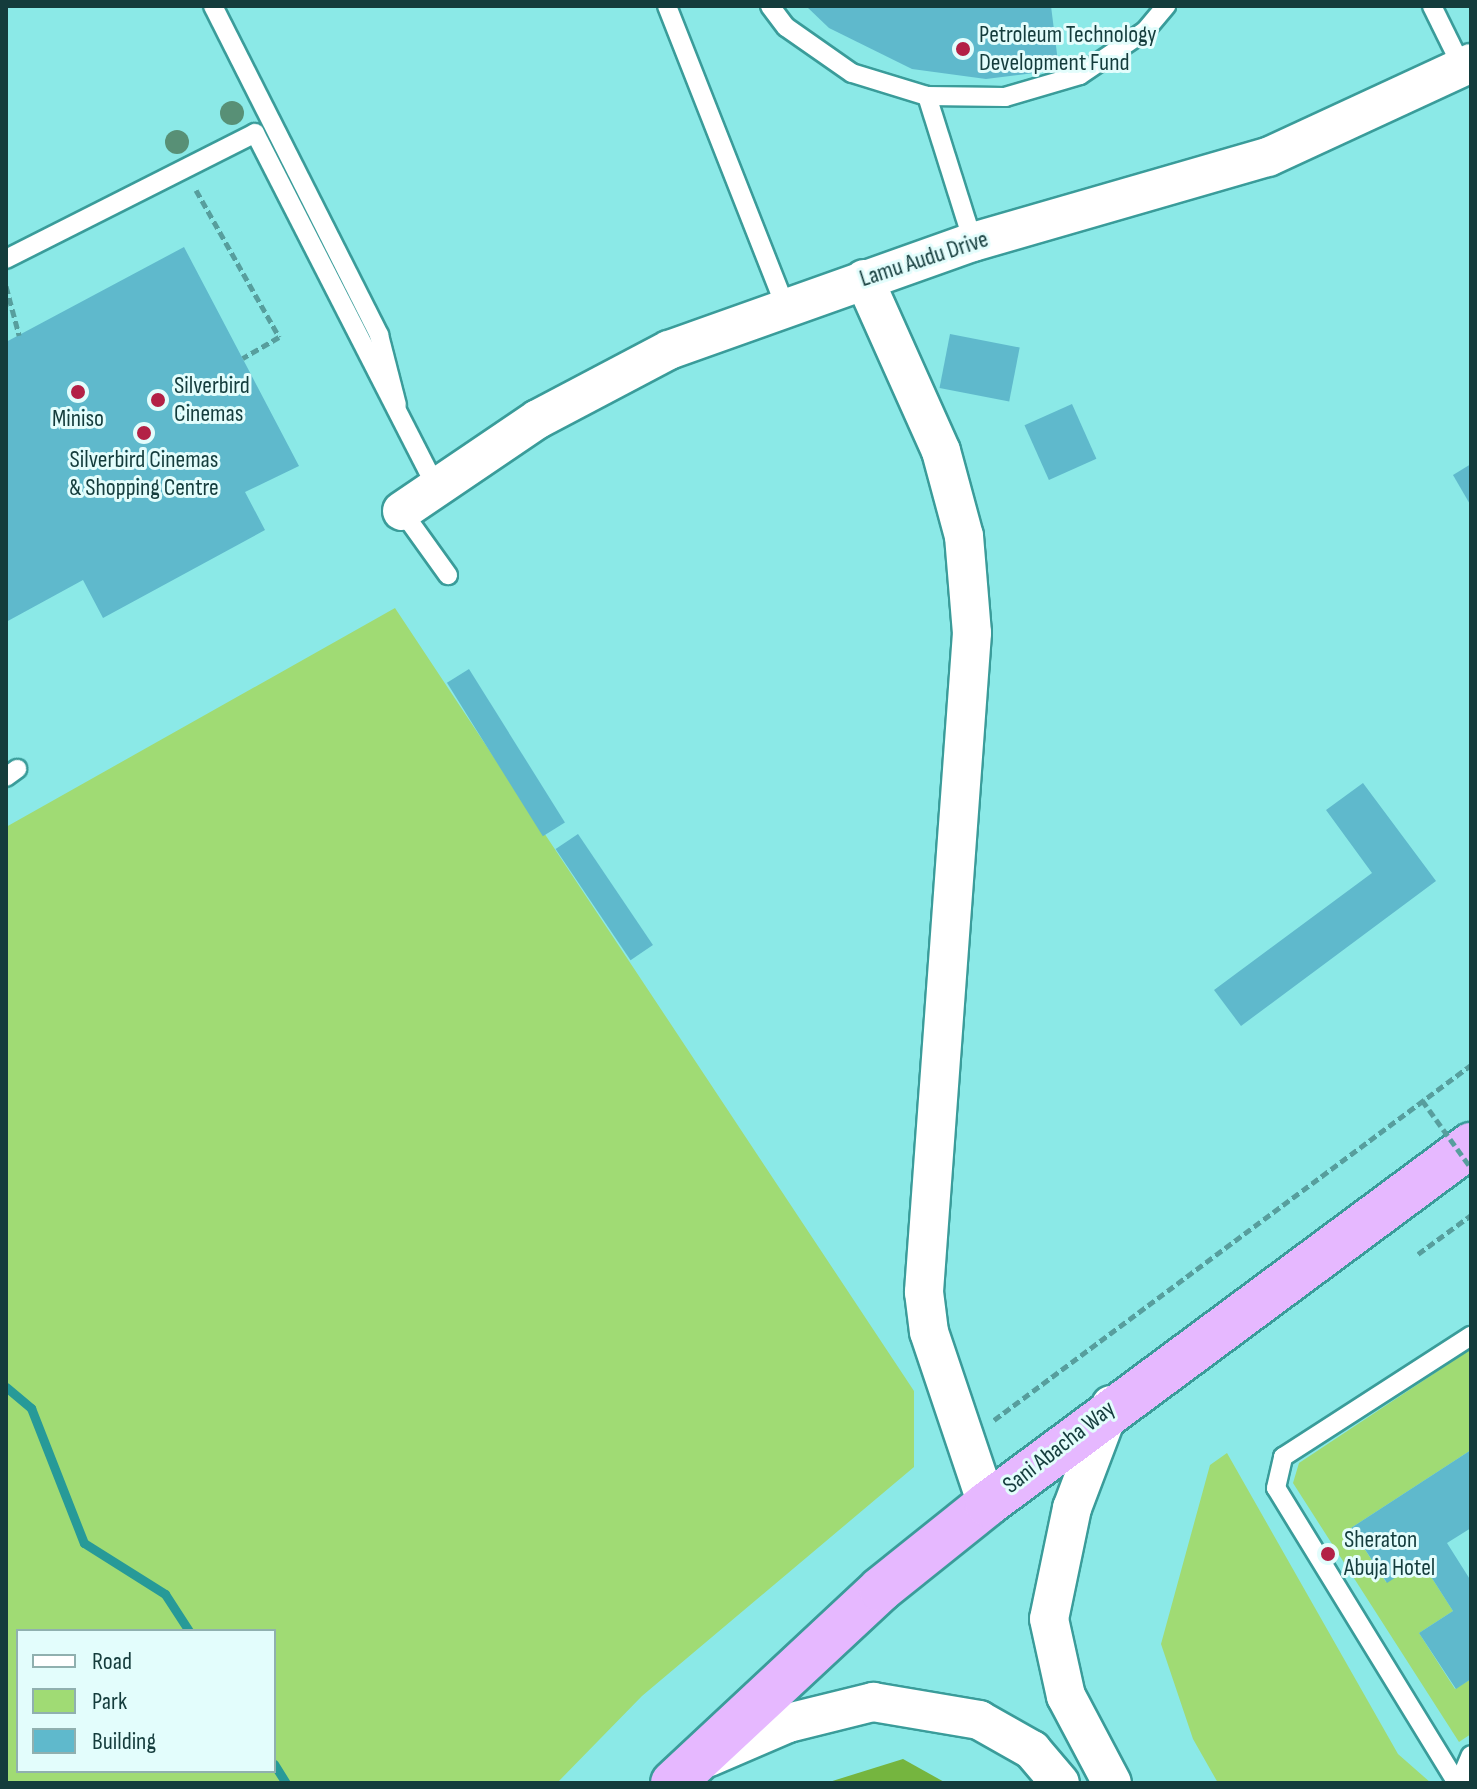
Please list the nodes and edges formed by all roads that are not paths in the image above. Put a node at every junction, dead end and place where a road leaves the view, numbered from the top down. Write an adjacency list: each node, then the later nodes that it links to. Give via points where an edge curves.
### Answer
1 (213, 6): 12 (lane, via 379,335)
2 (667, 6): 11 (lane)
3 (770, 6): 7 (lane, via 786,27 852,73)
4 (1166, 6): 7 (lane, via 1145,31 1080,75 1005,97)
5 (1432, 6): 6 (lane)
6 (1467, 65): 8 (street, Lamu Audu Drive, via 1268,157)
7 (927, 96): 8 (lane)
8 (973, 242): 10 (street, Lamu Audu Drive)
9 (6, 259): 12 (lane, via 255,133)
10 (864, 279): 11 (street, Lamu Audu Drive); 19 (street, via 941,451 964,536 972,633 924,1292 929,1332)
11 (785, 306): 13 (street, Lamu Audu Drive, via 669,350 538,419)
12 (405, 439): 13 (lane)
13 (436, 487): 14 (street, Lamu Audu Drive)
14 (402, 511): 15 (lane)
15 (448, 575)
16 (1471, 1145): 18 (highway, Sani Abacha Way)
17 (1471, 1336): 24 (lane, via 1283,1457 1276,1488)
18 (1112, 1405): 19 (highway, Sani Abacha Way); 23 (street, via 1072,1508 1049,1619 1066,1696)
19 (987, 1504): 21 (highway, Sani Abacha Way, via 881,1589)
20 (1471, 1755): 24 (lane)
21 (684, 1773): 22 (street, via 788,1723 873,1702 979,1720 1032,1750)
22 (1060, 1783)
23 (1112, 1783)
24 (1458, 1783)

